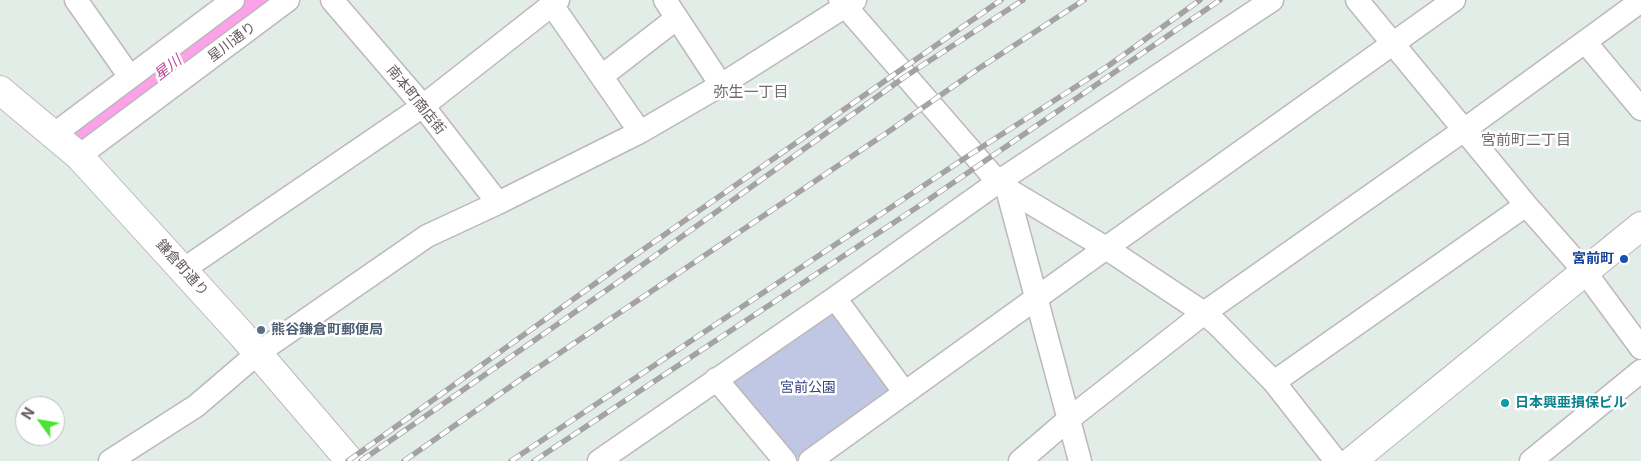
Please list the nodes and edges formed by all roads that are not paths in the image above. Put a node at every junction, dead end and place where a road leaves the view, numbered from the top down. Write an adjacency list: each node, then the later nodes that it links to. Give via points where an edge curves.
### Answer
1 (76, 0): 15 (street)
2 (233, 0): 15 (street)
3 (288, 0): 23 (street, 星川通り)
4 (332, 0): 18 (street, 南本町商店街)
5 (1272, 0): 24 (street)
6 (1357, 0): 13 (street)
7 (1454, 0): 13 (street)
8 (1641, 1): 12 (street)
9 (555, 2): 14 (street); 18 (street)
10 (847, 2): 16 (street); 24 (street)
11 (671, 9): 14 (street); 16 (street)
12 (1586, 43): 19 (street); 20 (street)
13 (1393, 44): 20 (street); 28 (street)
14 (602, 76): 21 (street)
15 (130, 77): 22 (street)
16 (721, 84): 21 (street)
17 (0, 90): 22 (street, 鎌倉町通り)
18 (423, 106): 25 (street, 南本町商店街); 29 (street)
19 (1641, 109)
20 (1464, 130): 26 (street); 33 (street)
21 (640, 132): 25 (street)
22 (53, 134): 23 (street, 鎌倉町通り)
23 (79, 156): 29 (street, 鎌倉町通り)
24 (1003, 185): 28 (street); 31 (street); 32 (street)
25 (498, 203): 35 (street, via 427,236)
26 (1526, 205): 30 (street); 38 (street)
27 (1641, 226): 30 (street)
28 (1106, 248): 32 (street); 33 (street)
29 (184, 269): 35 (street, 鎌倉町通り)
30 (1585, 272): 34 (street); 49 (street)
31 (835, 298): 37 (street); 39 (street)
32 (1036, 299): 39 (street); 40 (street)
33 (1204, 313): 38 (street); 40 (street)
34 (1641, 348)
35 (258, 353): 41 (street, via 196,406); 42 (street, 鎌倉町通り)
36 (1641, 371): 50 (street)
37 (716, 379): 43 (street); 44 (street)
38 (1274, 382): 48 (street)
39 (905, 393): 45 (street)
40 (1069, 419): 46 (street); 47 (street)
41 (110, 461)
42 (350, 461)
43 (599, 461)
44 (785, 461)
45 (810, 461)
46 (1020, 461)
47 (1080, 461)
48 (1336, 461)
49 (1352, 461)
50 (1531, 461)

